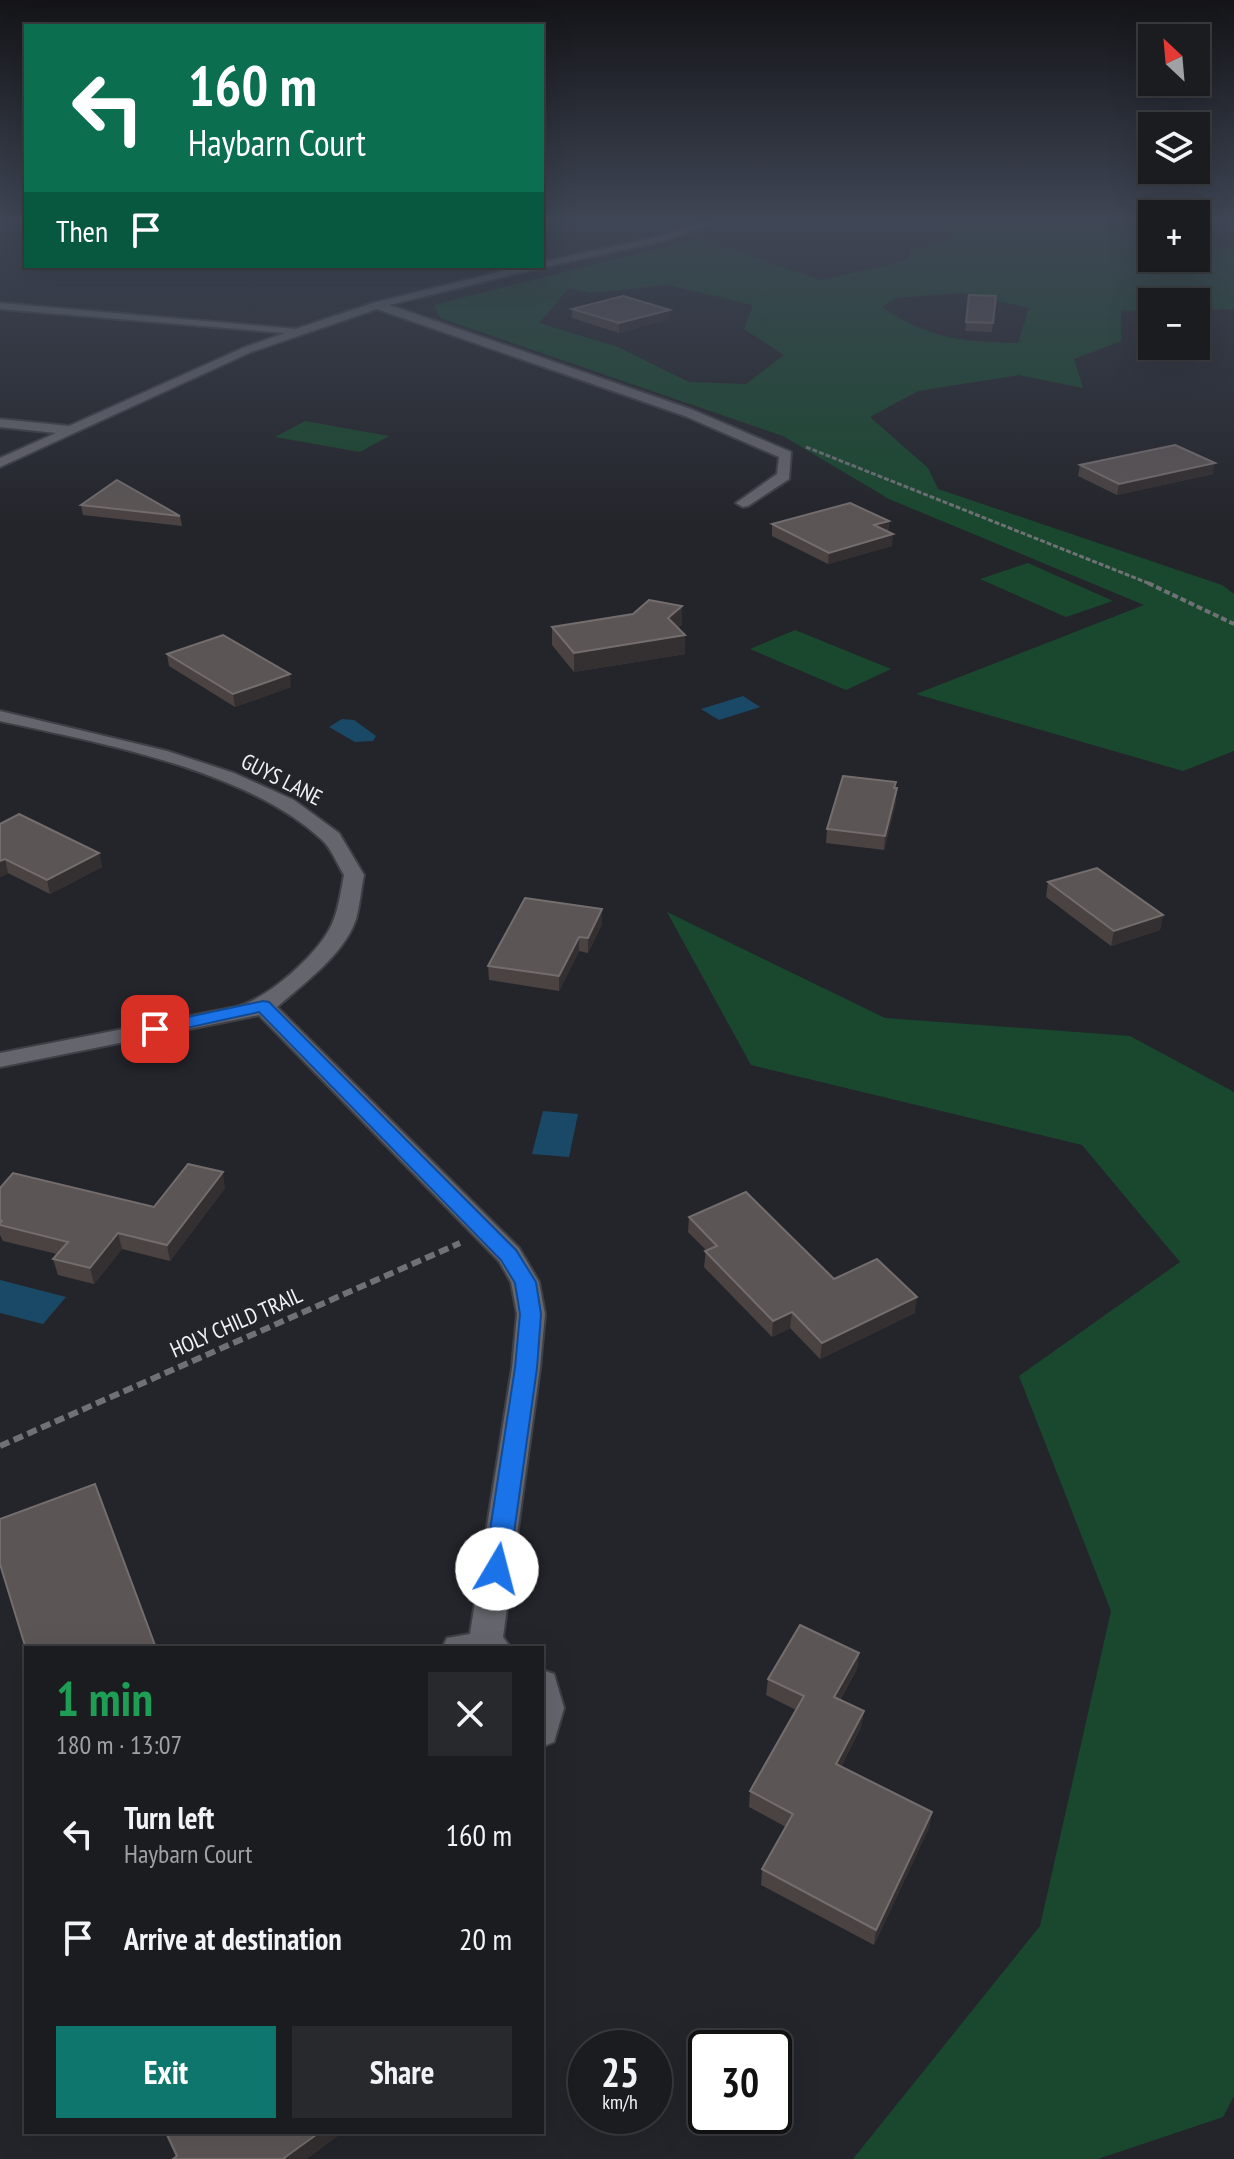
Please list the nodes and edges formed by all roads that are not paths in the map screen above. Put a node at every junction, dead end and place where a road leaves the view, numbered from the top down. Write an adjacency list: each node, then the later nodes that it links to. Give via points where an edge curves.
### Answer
1 (202, 323): 4 (street)
2 (325, 323): 4 (street)
3 (428, 323): 8 (street, via 689,413 786,455 784,476)
4 (301, 331): 6 (street)
5 (0, 423): 6 (street)
6 (70, 430): 7 (street)
7 (0, 463)
8 (743, 503)
9 (0, 716): 10 (street, GUYS LANE, via 208,769 279,799 341,845 356,885 350,912 330,949)
10 (263, 1006): 11 (street); 12 (street, via 509,1255 525,1282 531,1314 524,1382)
11 (0, 1060)
12 (479, 1646)
13 (544, 1691): 14 (street)
14 (544, 1726)

